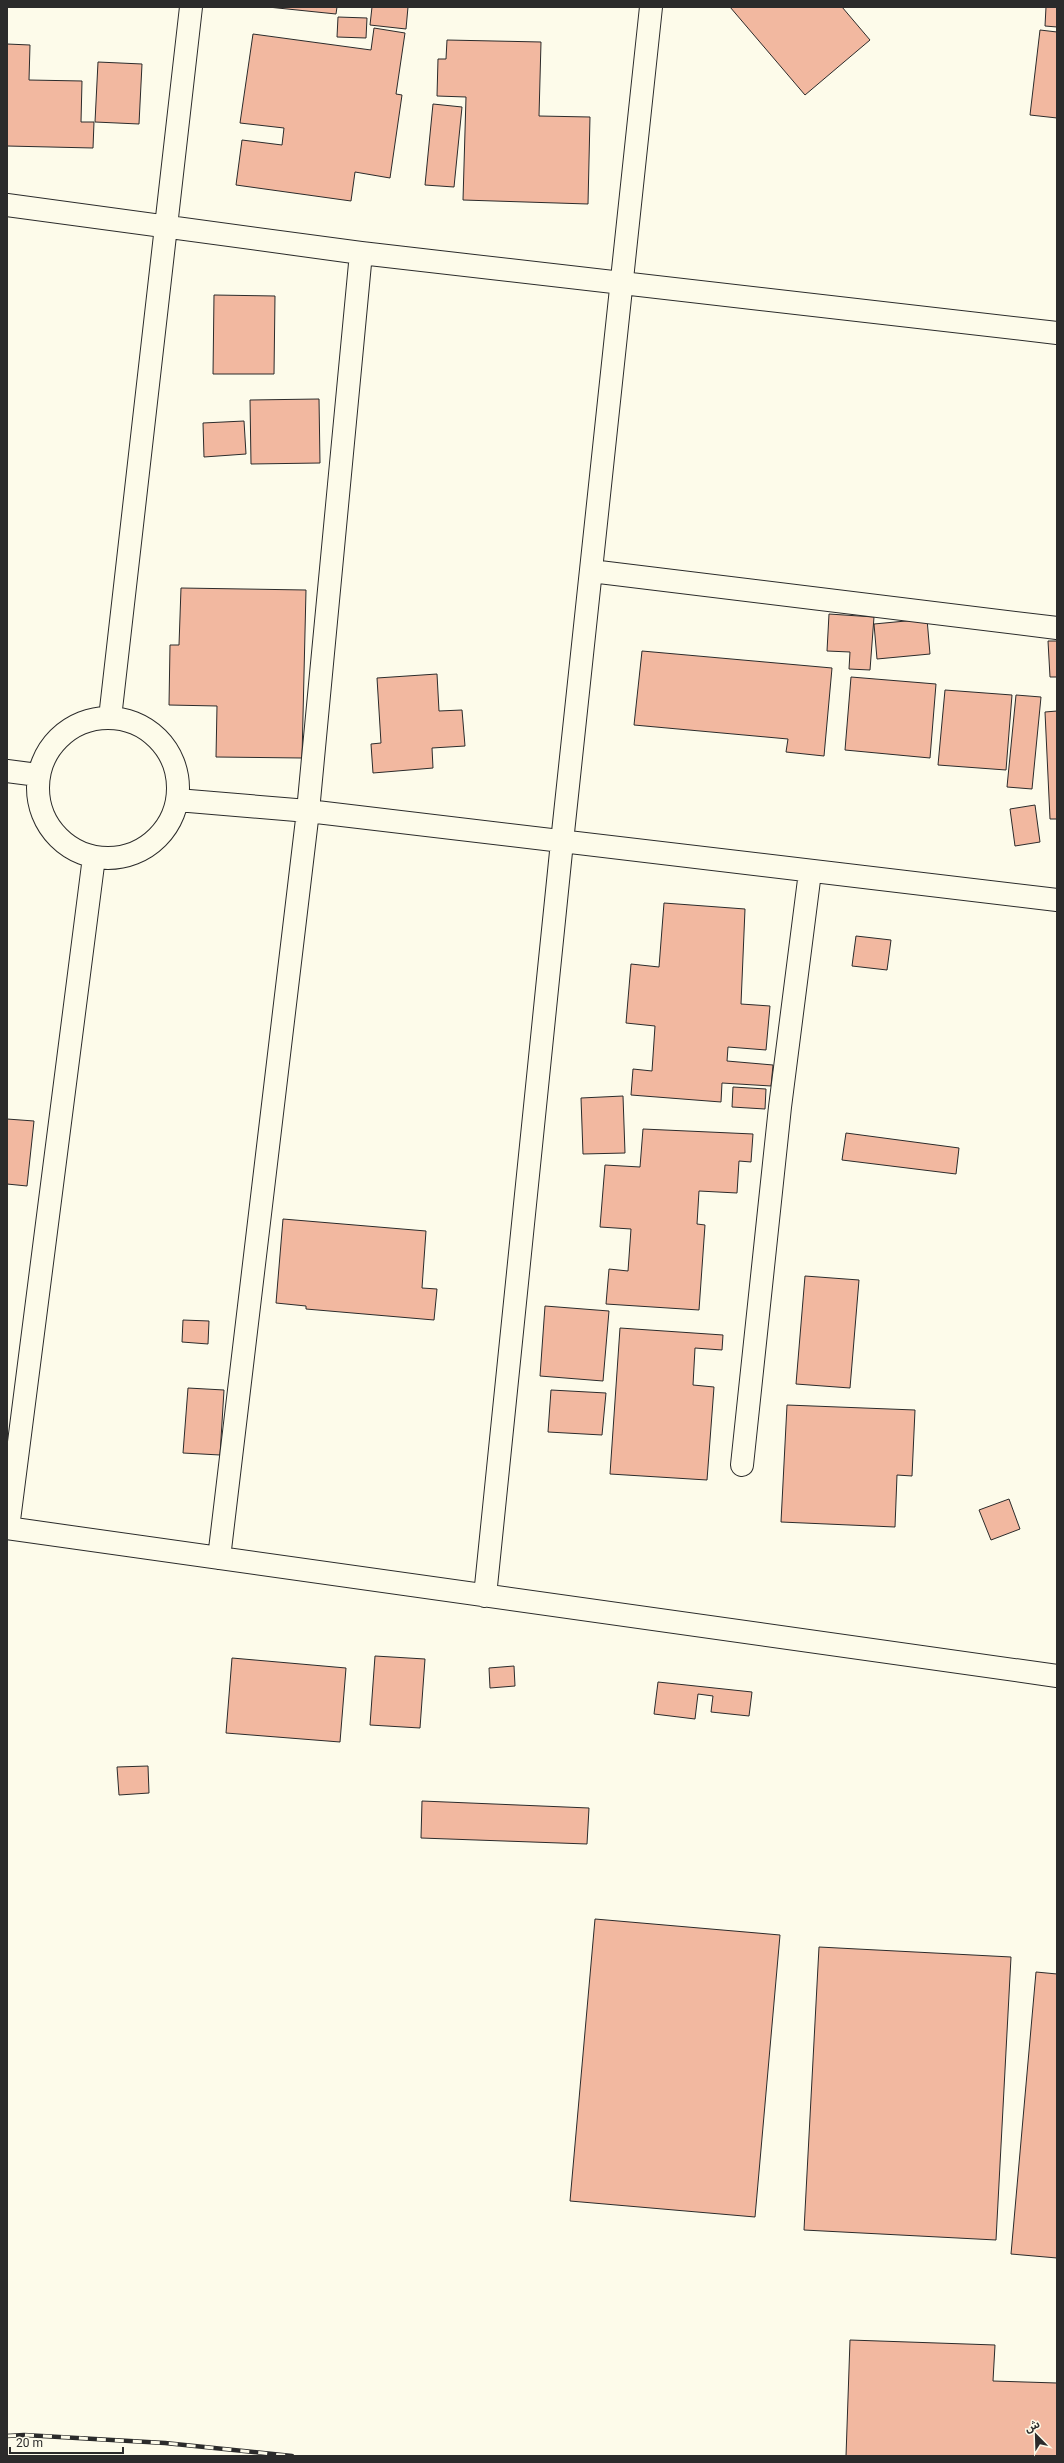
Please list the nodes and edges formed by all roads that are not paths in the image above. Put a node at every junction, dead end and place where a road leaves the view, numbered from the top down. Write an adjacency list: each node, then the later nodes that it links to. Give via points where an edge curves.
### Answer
1 (191, 7): 4 (street)
2 (651, 7): 6 (street)
3 (7, 205): 4 (street)
4 (167, 226): 5 (street); 10 (street)
5 (361, 253): 6 (street); 14 (street)
6 (622, 283): 7 (street); 8 (street)
7 (1057, 333)
8 (591, 571): 9 (street); 15 (street)
9 (1057, 628)
10 (110, 718): 12 (street, via 90,720 72,728 56,740 44,756); 13 (street, via 130,721 148,730 163,744 173,761 178,781)
11 (7, 771): 12 (street)
12 (38, 775): 16 (street, via 37,796 42,815 52,832 67,846)
13 (177, 800): 14 (street); 16 (street, via 167,826 144,848 125,856 105,859)
14 (308, 811): 15 (street); 21 (street)
15 (562, 842): 17 (street); 22 (street)
16 (94, 857): 20 (street)
17 (810, 872): 18 (street); 19 (street, via 780,1107)
18 (1057, 900)
19 (742, 1465)
20 (8, 1528): 21 (street)
21 (219, 1558): 22 (street)
22 (485, 1596): 23 (street)
23 (1057, 1676)

